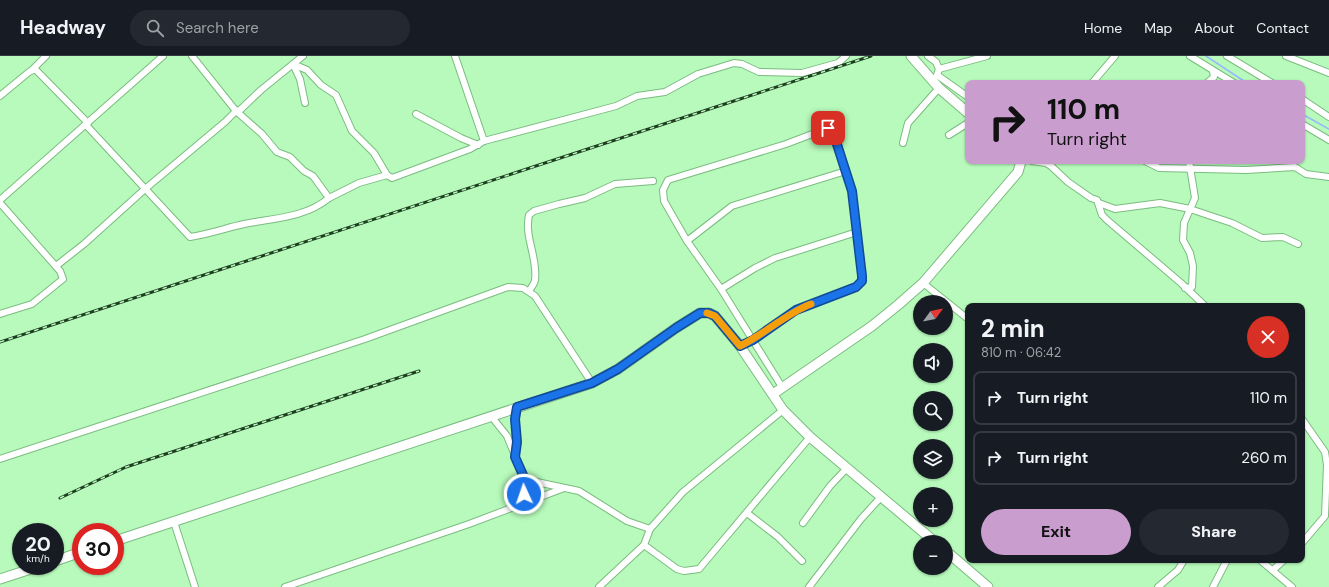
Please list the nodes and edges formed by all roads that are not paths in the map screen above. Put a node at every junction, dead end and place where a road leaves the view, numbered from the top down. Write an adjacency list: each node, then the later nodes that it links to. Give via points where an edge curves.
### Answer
1 (46, 56): 16 (street)
2 (163, 56): 32 (street)
3 (192, 56): 28 (street)
4 (303, 56): 14 (street)
5 (455, 56): 36 (street)
6 (846, 56): 36 (street, via 838,63 802,73 759,72 734,63 698,74 665,92 637,96 616,106)
7 (912, 56): 23 (main road)
8 (928, 56): 15 (street, via 936,62)
9 (987, 56): 15 (street)
10 (1116, 56): 19 (street)
11 (1190, 56): 17 (street)
12 (1227, 56): 22 (street)
13 (1286, 56): 18 (street)
14 (293, 64): 27 (street, via 300,79); 28 (street, via 240,110); 46 (street, via 307,70 321,85 336,95 347,124 374,153)
15 (939, 69): 24 (street, via 937,75)
16 (32, 70): 25 (street); 32 (street, via 39,72)
17 (1214, 71): 20 (street, via 1214,77); 21 (street)
18 (1329, 73)
19 (1095, 80)
20 (1210, 80)
21 (1229, 80)
22 (1267, 80)
23 (940, 88): 29 (main road); 38 (street, via 908,123)
24 (965, 95)
25 (0, 96)
26 (1305, 100): 31 (street)
27 (305, 103)
28 (236, 110): 49 (street); 50 (street, via 277,152 290,157 313,176)
29 (965, 110)
30 (416, 114): 39 (street)
31 (1329, 118)
32 (87, 124): 49 (street); 51 (street)
33 (965, 125): 35 (street)
34 (1305, 126): 37 (street)
35 (949, 134)
36 (484, 140): 39 (street)
37 (1329, 140)
38 (903, 143)
39 (478, 145): 46 (street, via 397,177)
40 (1020, 164): 58 (main road, via 1018,172)
41 (1048, 164): 52 (street, via 1068,182)
42 (1151, 164): 44 (street, via 1159,168)
43 (1190, 164): 44 (street)
44 (1191, 168): 47 (street, via 1246,170 1295,167 1306,174); 53 (street, via 1195,198)
45 (846, 171): 54 (street, via 852,191); 55 (street, via 732,206); 55 (street, via 834,135 828,128 786,144 668,180 662,196)
46 (387, 175): 50 (street, via 359,183)
47 (1329, 177)
48 (653, 181): 61 (street, via 615,184 585,198 534,211 529,215 527,223 533,247 535,280)
49 (145, 189): 50 (street, via 190,237 253,222 297,215 318,207); 57 (street)
50 (329, 198)
51 (0, 201): 57 (street)
52 (1099, 203): 53 (street, via 1115,209 1160,203); 59 (street, via 1106,220)
53 (1190, 209): 56 (street, via 1232,223 1262,238 1283,237); 59 (street, via 1184,223 1183,240 1190,252 1193,266 1192,286)
54 (857, 232): 60 (street, via 775,258); 65 (street, via 862,281 856,287 796,310)
55 (687, 241): 60 (street)
56 (1298, 244)
57 (56, 266): 63 (street, via 62,275 62,281 32,304)
58 (923, 283): 64 (street); 68 (main road, via 872,326)
59 (1185, 288): 62 (street)
60 (720, 289): 65 (street)
61 (529, 291): 67 (street, via 543,305); 76 (street, via 516,286 508,287 365,339)
62 (1202, 303)
63 (0, 314)
64 (965, 317)
65 (753, 340): 66 (street); 68 (street)
66 (740, 346): 67 (main road, via 715,316 700,313 618,369); 69 (main road)
67 (592, 383): 70 (main road)
68 (782, 387): 69 (main road)
69 (772, 394): 71 (main road)
70 (517, 407): 72 (main road); 75 (street)
71 (784, 410): 74 (main road); 85 (street, via 683,492)
72 (491, 416): 75 (street, via 507,436); 83 (main road)
73 (1305, 422): 88 (street, via 1325,452 1327,465 1325,516)
74 (810, 437): 77 (main road); 82 (street)
75 (515, 457): 78 (street)
76 (0, 459)
77 (847, 468): 80 (main road); 84 (street, via 830,486)
78 (523, 475): 79 (street, via 532,481); 81 (street, via 524,494)
79 (564, 488): 81 (street); 85 (street, via 579,491 627,521)
80 (881, 497): 86 (main road); 102 (street)
81 (517, 506): 100 (street)
82 (747, 513): 89 (street, via 699,568 684,571 678,569); 91 (street, via 778,537)
83 (174, 522): 87 (main road); 99 (street)
84 (803, 523)
85 (650, 529): 89 (street)
86 (927, 535)
87 (124, 538)
88 (1305, 539)
89 (644, 545): 101 (street)
90 (953, 557): 103 (main road)
91 (802, 561)
92 (1182, 563): 104 (street, via 1178,570)
93 (1225, 563): 105 (street)
94 (1264, 563): 96 (street)
95 (1281, 563): 96 (street)
96 (1273, 570): 106 (street)
97 (12, 575): 98 (main road)
98 (0, 579)
99 (195, 587)
100 (285, 587)
101 (598, 587)
102 (808, 587)
103 (988, 587)
104 (1158, 587)
105 (1212, 587)
106 (1292, 587)

